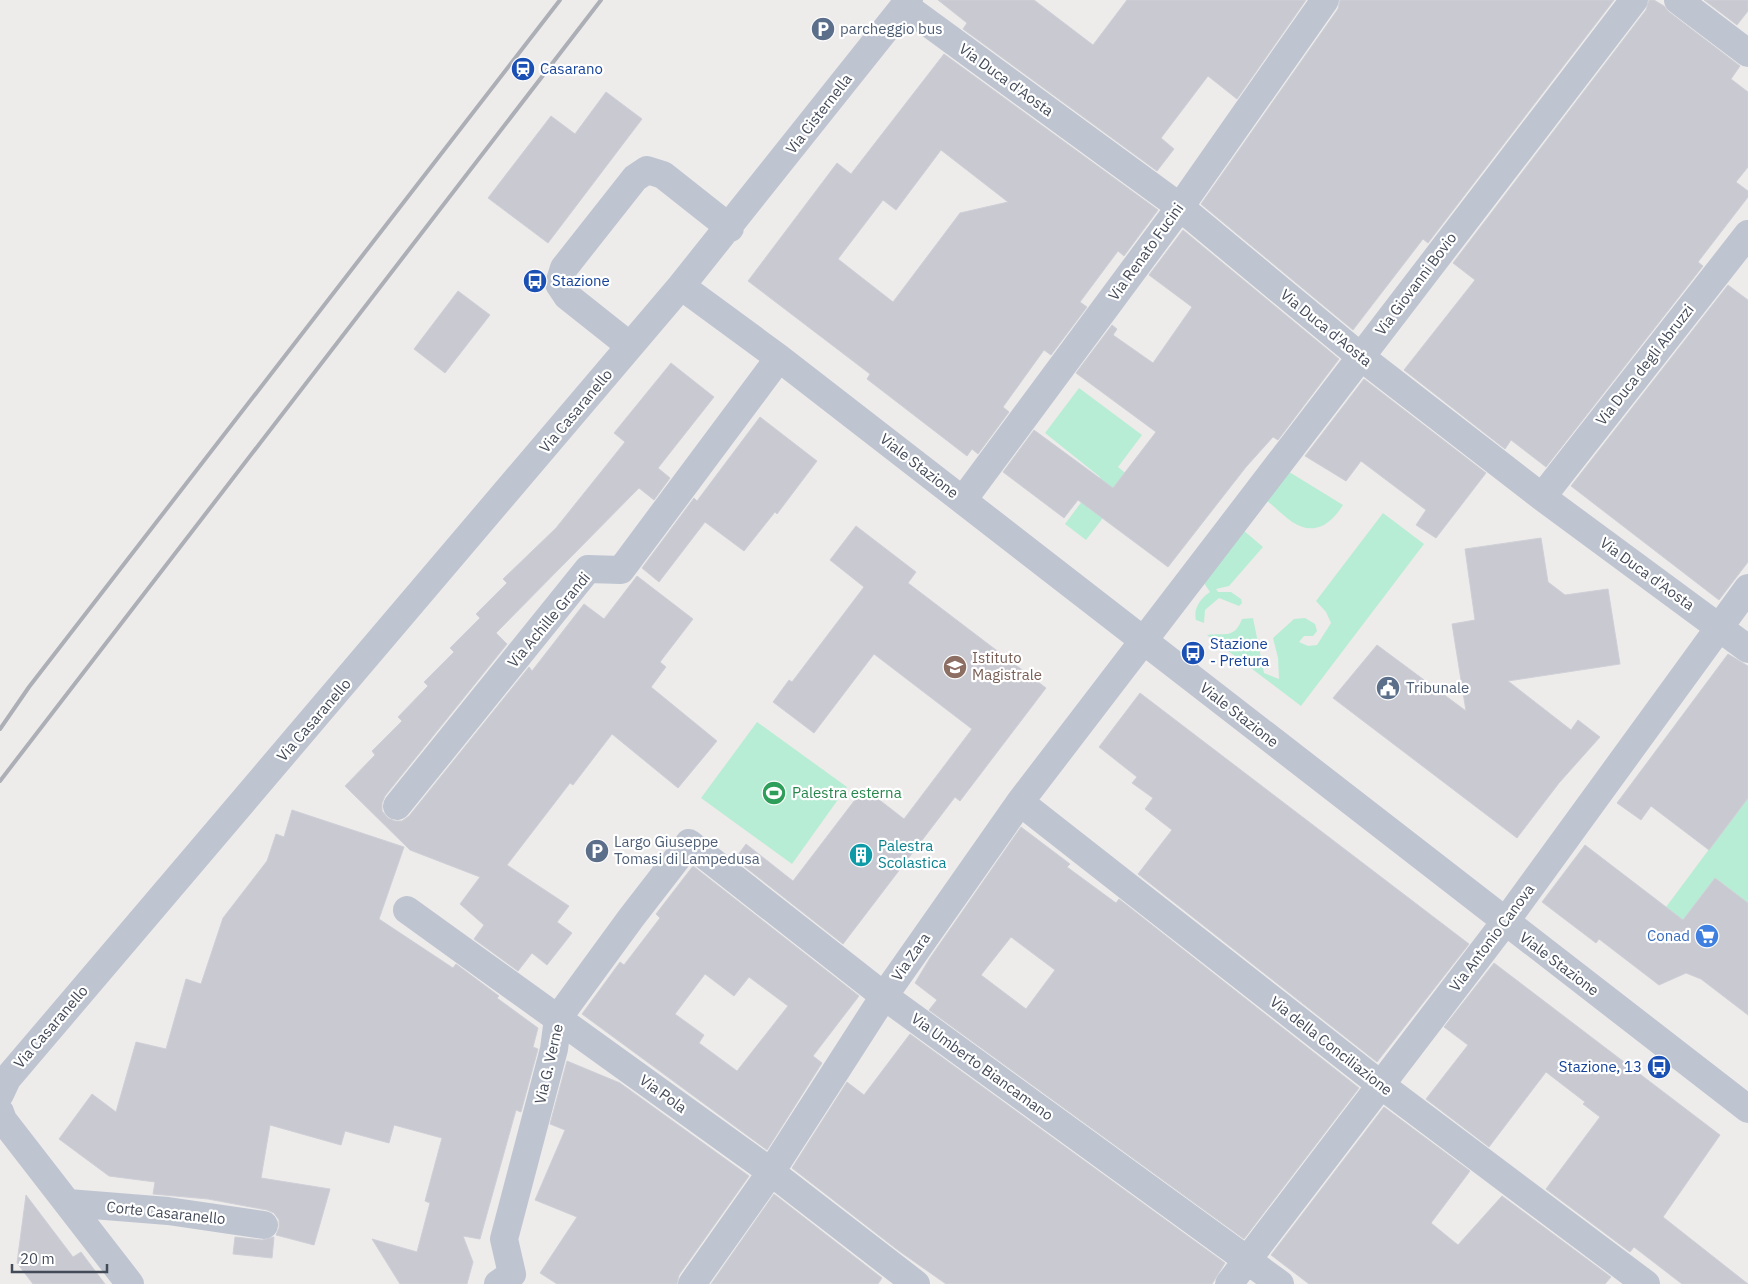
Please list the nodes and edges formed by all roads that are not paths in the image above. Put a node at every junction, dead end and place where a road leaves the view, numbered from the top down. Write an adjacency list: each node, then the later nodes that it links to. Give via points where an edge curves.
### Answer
1 (1325, 0): 6 (street, Via Renato Fucini)
2 (1634, 0): 11 (street, Via Giovanni Bovio)
3 (1678, 0): 5 (street)
4 (907, 3): 6 (street, Via Duca d'Aosta); 7 (street, Via Cisternella)
5 (1748, 53)
6 (1180, 207): 11 (street, Via Duca d'Aosta); 14 (street, Via Renato Fucini)
7 (730, 228): 9 (street, Via Cisternella); 10 (street, via 663,175 647,170 634,178 564,268 559,284 567,296)
8 (1748, 234): 13 (street, Via Duca degli Abruzzi)
9 (681, 286): 10 (street, Via Casaranello); 12 (street, Viale Stazione)
10 (630, 346): 27 (street, Via Casaranello, via 7,1079)
11 (1361, 357): 13 (street, Via Duca d'Aosta); 17 (street, Via Giovanni Bovio)
12 (780, 358): 14 (street, Viale Stazione); 20 (street, Via Achille Grandi, via 621,570 588,569)
13 (1542, 497): 16 (street, Via Duca d'Aosta)
14 (963, 500): 17 (street, Viale Stazione)
15 (1748, 588): 16 (street, Via Antonio Canova)
16 (1719, 627): 18 (street, Via Duca d'Aosta); 23 (street, Via Antonio Canova)
17 (1144, 640): 19 (street, Via Zara); 23 (street, Viale Stazione)
18 (1748, 649)
19 (1020, 802): 24 (street, Via Zara); 26 (street, Via della Conciliazione)
20 (397, 806)
21 (689, 843): 24 (street, Via Umberto Biancamano); 25 (street, Via G. Verne)
22 (407, 910): 25 (street, Via Pola)
23 (1504, 922): 26 (street, Via Antonio Canova); 28 (street, Viale Stazione)
24 (884, 996): 30 (street, Via Zara); 33 (street, Via Umberto Biancamano)
25 (558, 1018): 30 (street, Via Pola); 34 (street, Via G. Verne, via 554,1050 504,1239)
26 (1381, 1085): 33 (street, Via Antonio Canova); 40 (street, Via della Conciliazione)
27 (0, 1094)
28 (1748, 1109)
29 (0, 1112): 31 (street)
30 (771, 1172): 36 (street, Via Zara); 37 (street, Via Pola)
31 (68, 1203): 32 (street, Corte Casaranello, via 168,1211); 35 (street)
32 (264, 1225)
33 (1248, 1259): 38 (street, Via Antonio Canova); 39 (street, Via Umberto Biancamano)
34 (512, 1281)
35 (130, 1284)
36 (692, 1284)
37 (916, 1284)
38 (1230, 1284)
39 (1280, 1284)
40 (1646, 1284)

